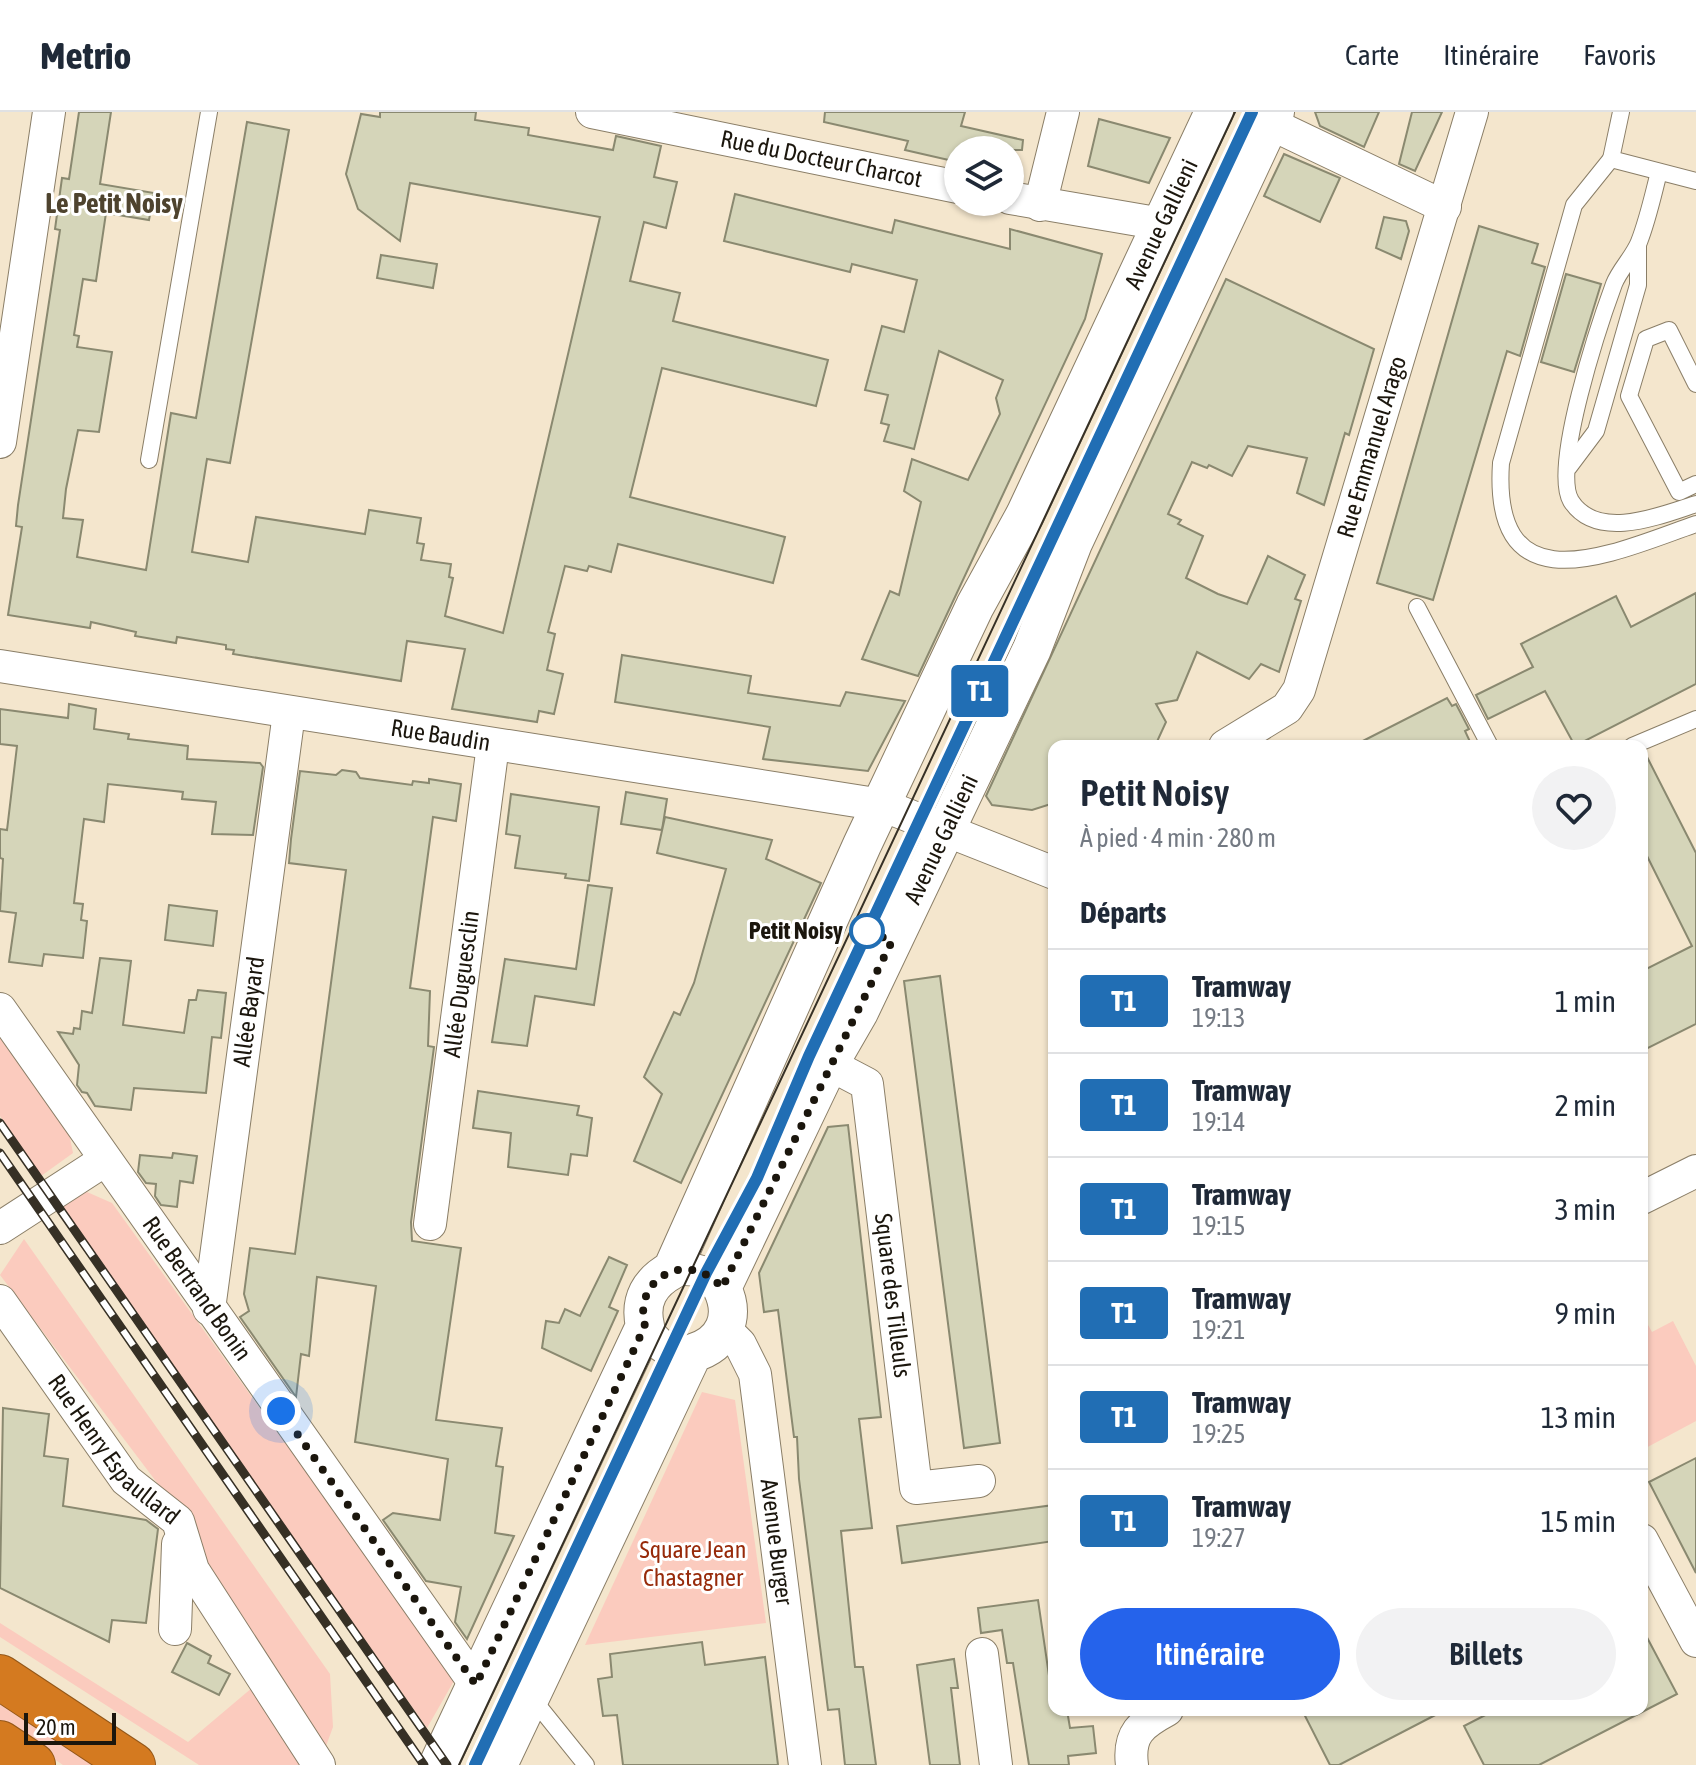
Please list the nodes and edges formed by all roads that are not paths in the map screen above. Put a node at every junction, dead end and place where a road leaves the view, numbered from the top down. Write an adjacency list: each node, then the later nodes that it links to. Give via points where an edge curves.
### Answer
1 (49, 112): 18 (street)
2 (209, 112): 19 (lane)
3 (592, 112): 12 (street, Rue du Docteur Charcot)
4 (1063, 112): 13 (street)
5 (1214, 112): 15 (street, Avenue Gallieni)
6 (1472, 112): 14 (street, Rue Emmanuel Arago)
7 (1621, 112): 9 (lane)
8 (1272, 118): 14 (street); 33 (street, Avenue Gallieni)
9 (1611, 159): 10 (lane); 23 (lane, via 1574,205 1501,463 1502,499 1525,548 1557,562 1595,559)
10 (1659, 172): 11 (lane); 16 (lane)
11 (1696, 181)
12 (944, 184)
13 (1025, 201): 15 (street)
14 (1445, 207): 28 (street, Rue Emmanuel Arago, via 1299,690 1287,708)
15 (1162, 224): 32 (street, Avenue Gallieni)
16 (1638, 244): 20 (lane, via 1615,281 1571,425); 20 (lane, via 1638,285 1596,431)
17 (1696, 384): 21 (lane, via 1669,330 1646,339 1629,396 1679,492)
18 (0, 442)
19 (149, 460)
20 (1568, 469): 22 (lane, via 1572,502 1603,520 1635,521)
21 (1696, 484)
22 (1696, 504)
23 (1696, 524)
24 (1417, 607): 29 (lane)
25 (0, 666): 26 (street, Rue Baudin)
26 (289, 713): 31 (street, Rue Baudin); 45 (street, Allée Bayard)
27 (1696, 719): 30 (lane)
28 (1235, 740)
29 (1487, 740)
30 (1646, 740)
31 (493, 745): 32 (street, Rue Baudin); 40 (street, Allée Duguesclin)
32 (882, 805): 33 (street, Rue Baudin); 42 (street, Avenue Gallieni)
33 (944, 831): 34 (street); 36 (street, Avenue Gallieni)
34 (1048, 871)
35 (0, 1009): 37 (street, Rue Bertrand Bonin)
36 (829, 1064): 43 (street, Avenue Gallieni); 49 (street, Square des Tilleuls, via 867,1084 916,1488)
37 (105, 1160): 41 (street); 45 (street, Rue Bertrand Bonin)
38 (1696, 1171): 39 (street)
39 (1648, 1195)
40 (430, 1224)
41 (0, 1228)
42 (672, 1270): 43 (street, via 694,1268); 46 (street, Avenue Gallieni, via 647,1293)
43 (722, 1288): 47 (street, via 729,1310)
44 (0, 1301): 50 (street, Rue Henry Espaullard, via 126,1480)
45 (209, 1309): 56 (street, Rue Bertrand Bonin)
46 (645, 1326): 48 (street, via 671,1352); 56 (street, Avenue Gallieni)
47 (725, 1329): 48 (street, via 713,1344); 67 (street, Avenue Burger, via 740,1344 755,1374)
48 (693, 1353): 57 (street)
49 (979, 1481)
50 (178, 1521): 52 (street); 63 (street, Rue Henry Espaullard, via 193,1570)
51 (1648, 1551): 53 (street)
52 (175, 1629)
53 (1696, 1641)
54 (982, 1654): 68 (street)
55 (0, 1677): 62 (highway)
56 (476, 1685): 64 (street, Avenue Gallieni)
57 (531, 1696): 65 (street); 66 (lane)
58 (1156, 1716): 60 (street, via 1143,1723)
59 (0, 1743): 61 (highway)
60 (1132, 1751)
61 (33, 1765)
62 (133, 1765)
63 (319, 1765)
64 (438, 1765)
65 (498, 1765)
66 (586, 1765)
67 (805, 1765)
68 (996, 1765)

